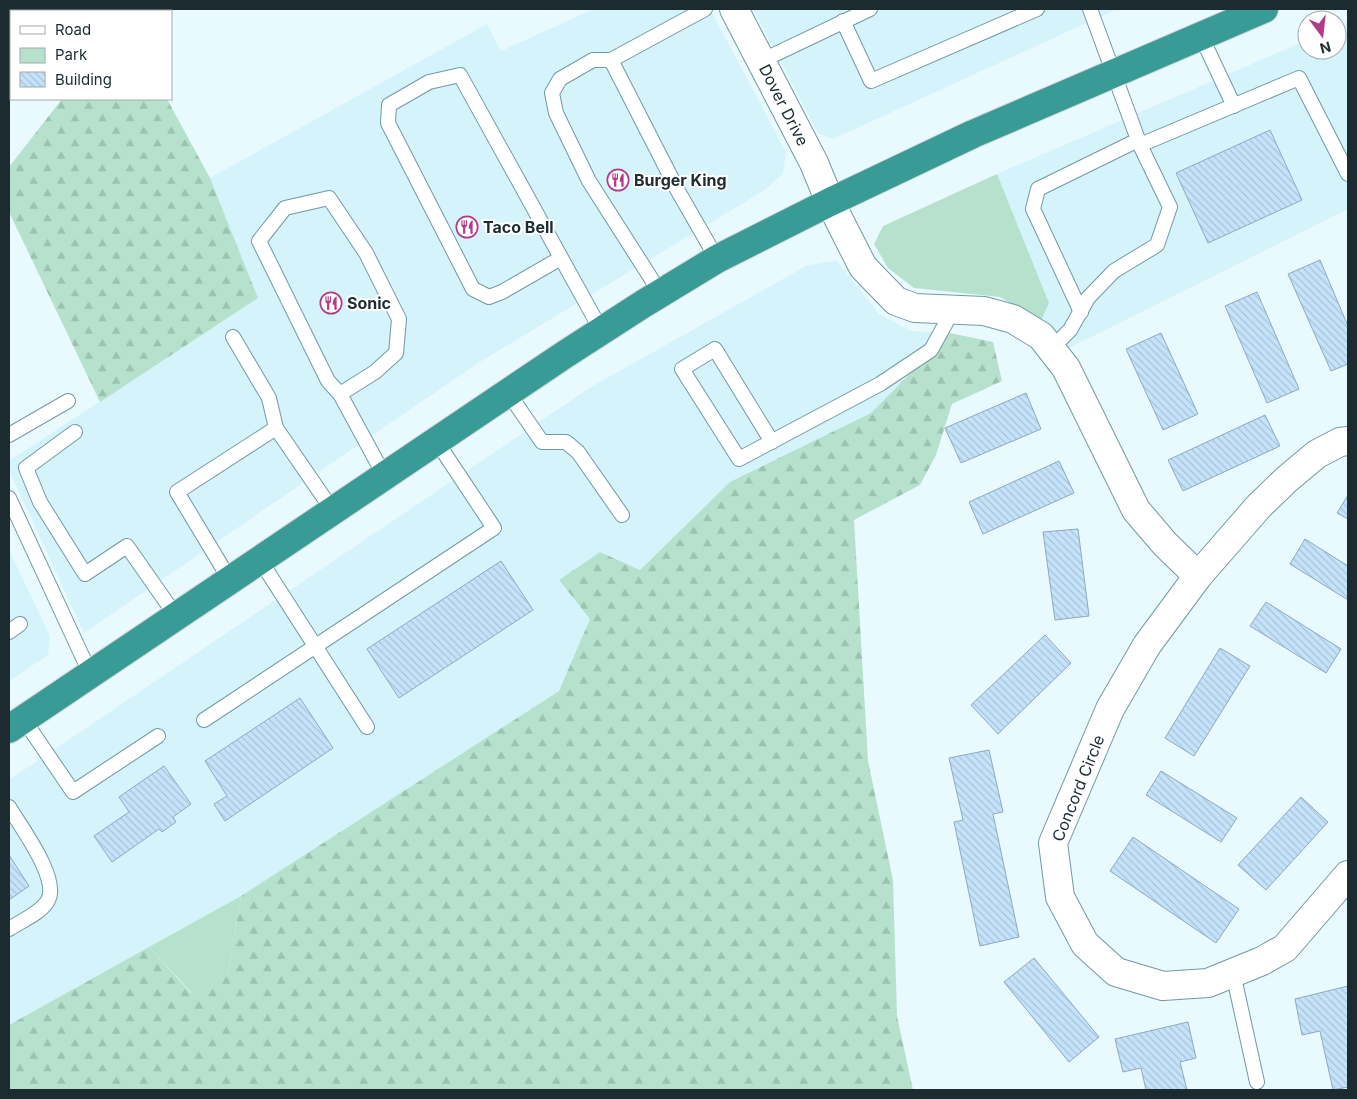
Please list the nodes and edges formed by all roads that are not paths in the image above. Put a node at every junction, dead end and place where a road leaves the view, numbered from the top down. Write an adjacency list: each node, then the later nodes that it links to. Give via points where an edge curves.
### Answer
1 (705, 9): 9 (lane)
2 (734, 9): 10 (street, Dover Drive)
3 (870, 9): 7 (lane)
4 (1037, 9): 7 (lane, via 872,81)
5 (1090, 9): 11 (lane)
6 (1264, 9): 8 (highway)
7 (843, 21): 10 (lane)
8 (1201, 36): 11 (highway); 12 (lane)
9 (611, 60): 17 (lane); 18 (lane, via 593,60 560,79 552,94 556,113 589,181)
10 (761, 61): 15 (street, Dover Drive, via 814,163)
11 (1115, 73): 13 (lane); 15 (highway, via 974,134)
12 (1234, 106): 13 (lane); 14 (lane, via 1299,78)
13 (1139, 143): 20 (lane, via 1170,207 1157,245 1114,271 1088,298); 20 (lane, via 1038,189 1033,208)
14 (1348, 174)
15 (830, 202): 17 (highway); 19 (street, via 863,267 896,301 915,308)
16 (561, 258): 16 (lane, via 460,74 428,82 390,105 388,123 473,289 489,296 502,292); 21 (lane)
17 (717, 259): 18 (highway)
18 (661, 294): 21 (highway)
19 (953, 310): 23 (street, via 984,311 1013,319 1042,336); 32 (lane, via 931,350 880,384)
20 (1081, 312): 23 (lane, via 1070,330)
21 (601, 330): 25 (highway)
22 (233, 337): 27 (lane, via 269,398)
23 (1051, 348): 38 (street, via 1066,368 1136,510)
24 (340, 394): 24 (lane, via 375,372 396,353 399,319 366,253 329,198 285,208 259,241 328,381); 33 (lane)
25 (509, 394): 31 (highway); 36 (lane, via 542,442 566,442 578,452)
26 (68, 401): 29 (lane)
27 (276, 428): 35 (lane); 39 (lane, via 177,492)
28 (75, 432): 40 (lane, via 26,468 40,502 85,574 127,546)
29 (9, 435)
30 (1348, 440): 38 (street, Concord Circle, via 1317,454 1287,479)
31 (437, 442): 33 (highway); 41 (lane, via 494,528)
32 (772, 442): 32 (lane, via 739,459 682,369 715,349)
33 (385, 477): 35 (highway)
34 (9, 498): 42 (lane)
35 (333, 511): 37 (highway)
36 (622, 515)
37 (260, 560): 39 (highway); 41 (lane)
38 (1198, 576): 51 (street, Concord Circle, via 1147,645 1110,709 1053,843 1060,897 1085,944 1116,972 1163,986 1208,983)
39 (230, 580): 40 (highway)
40 (176, 616): 42 (highway)
41 (316, 646): 43 (lane); 45 (lane)
42 (90, 673): 44 (highway)
43 (204, 720)
44 (16, 724): 46 (lane, via 73,792)
45 (367, 727)
46 (158, 736)
47 (9, 807): 48 (lane)
48 (13, 823): 50 (lane, via 46,870 51,888 48,902)
49 (1348, 875): 51 (street, Concord Circle, via 1285,948 1262,962)
50 (9, 929)
51 (1233, 973): 52 (lane)
52 (1257, 1082)

